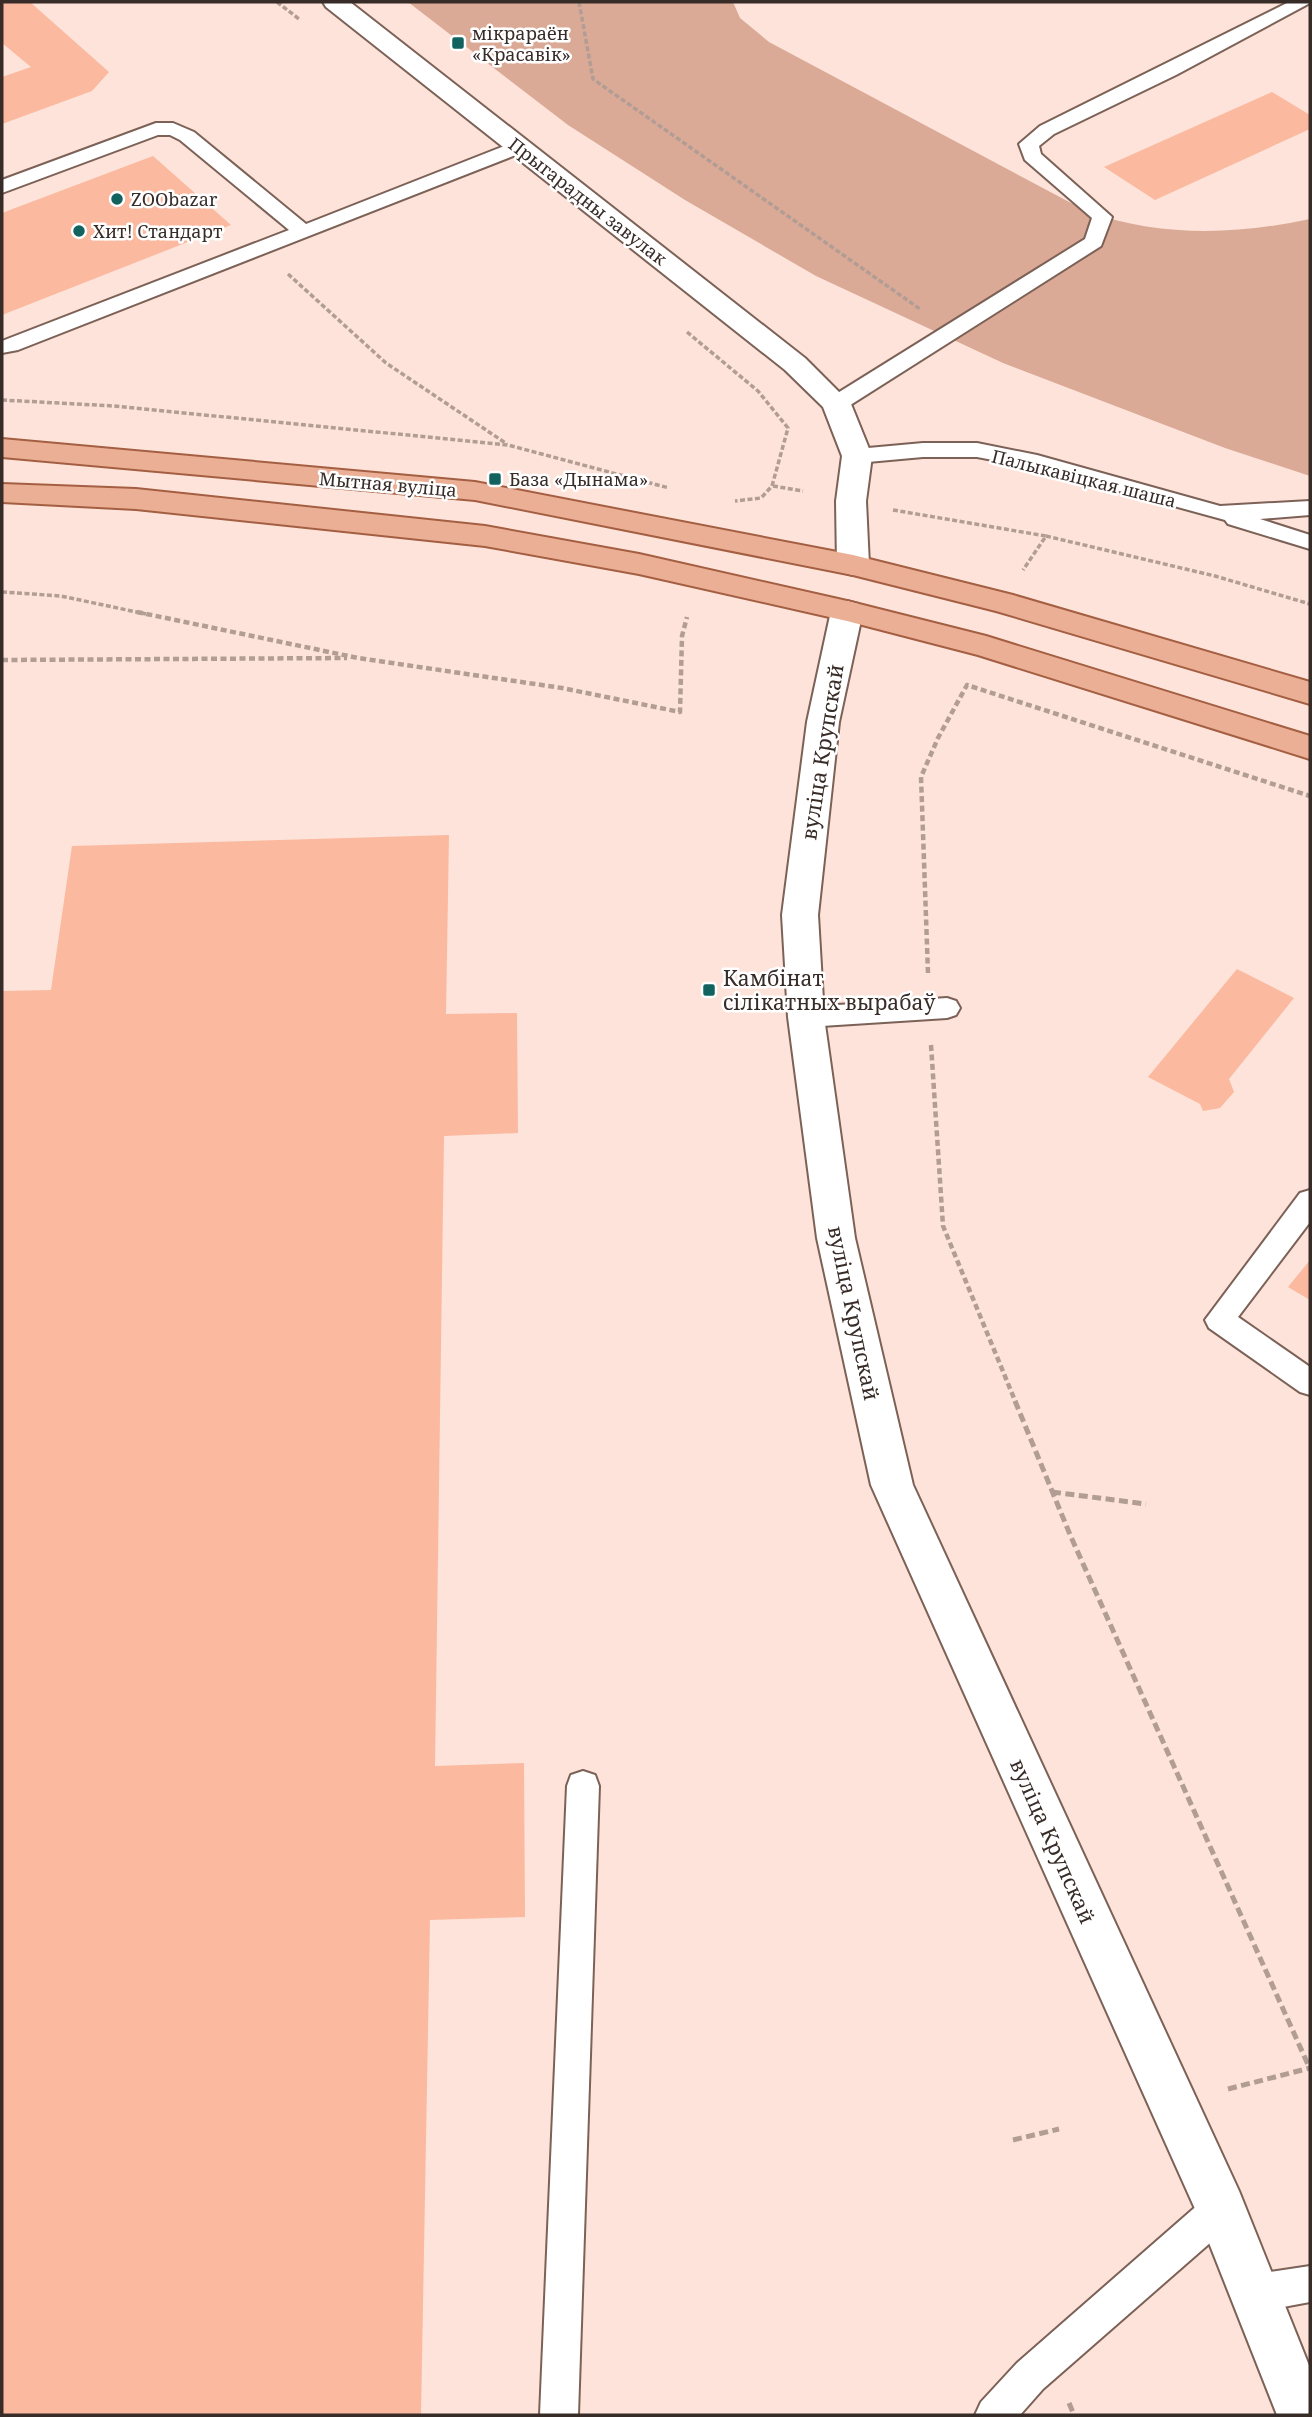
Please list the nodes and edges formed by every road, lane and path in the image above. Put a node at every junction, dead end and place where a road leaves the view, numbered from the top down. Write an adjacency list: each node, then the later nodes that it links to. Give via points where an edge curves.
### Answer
1 (277, 2): 5 (path)
2 (335, 2): 6 (main road, Прыгарадны завулак)
3 (579, 2): 11 (path, via 593,79)
4 (1302, 2): 11 (lane, via 1047,130 1029,144 1032,156 1102,217 1094,242)
5 (309, 27)
6 (519, 147): 8 (lane); 14 (main road, Прыгарадны завулак, via 795,364)
7 (2, 187): 8 (lane, via 156,129 173,129)
8 (304, 232): 9 (lane)
9 (261, 249): 12 (lane); 15 (path, via 386,363)
10 (684, 330): 18 (path, via 758,391 788,428)
11 (952, 332): 14 (lane)
12 (2, 347)
13 (2, 400): 15 (path, via 114,406)
14 (836, 404): 17 (main road)
15 (508, 445): 19 (path)
16 (2, 448): 28 (main road, Мытная вуліца, via 475,491)
17 (857, 456): 25 (lane, Палыкавіцкая шаша, via 977,450); 28 (main road, via 851,501)
18 (772, 486): 20 (path); 22 (path, via 761,498)
19 (676, 490)
20 (803, 491)
21 (2, 493): 32 (main road, Мытная вуліца, via 136,499 485,536 639,564)
22 (734, 501)
23 (1310, 508): 25 (lane, Палыкавіцкая шаша)
24 (893, 510): 26 (path)
25 (1220, 513): 27 (lane)
26 (1046, 536): 29 (path); 31 (path)
27 (1310, 542)
28 (853, 565): 32 (main road); 36 (main road, via 1002,602)
29 (1017, 580)
30 (2, 592): 34 (path, via 61,596)
31 (1310, 604)
32 (847, 611): 37 (main road, via 986,647); 40 (main road, вуліца Крупскай, via 823,722 800,915)
33 (687, 617): 34 (path, via 682,636 680,712 562,688)
34 (358, 658): 35 (path)
35 (2, 660)
36 (1310, 693)
37 (1310, 748)
38 (1310, 796): 39 (path, via 967,685 921,777)
39 (938, 1008): 40 (lane); 43 (path, via 943,1226)
40 (806, 1017): 50 (main road, вуліца Крупскай, via 836,1238 892,1485)
41 (1310, 1201): 42 (lane, via 1219,1320)
42 (1310, 1383)
43 (1052, 1492): 44 (path); 46 (path)
44 (1146, 1504)
45 (583, 1786): 53 (lane)
46 (1310, 2069): 47 (path)
47 (1228, 2089)
48 (1059, 2129): 49 (path)
49 (1013, 2140)
50 (1221, 2208): 52 (main road, вуліца Крупскай); 54 (lane, via 1030,2376)
51 (1310, 2284): 52 (lane)
52 (1256, 2293): 55 (main road, вуліца Крупскай)
53 (559, 2415)
54 (994, 2415)
55 (1303, 2415)

